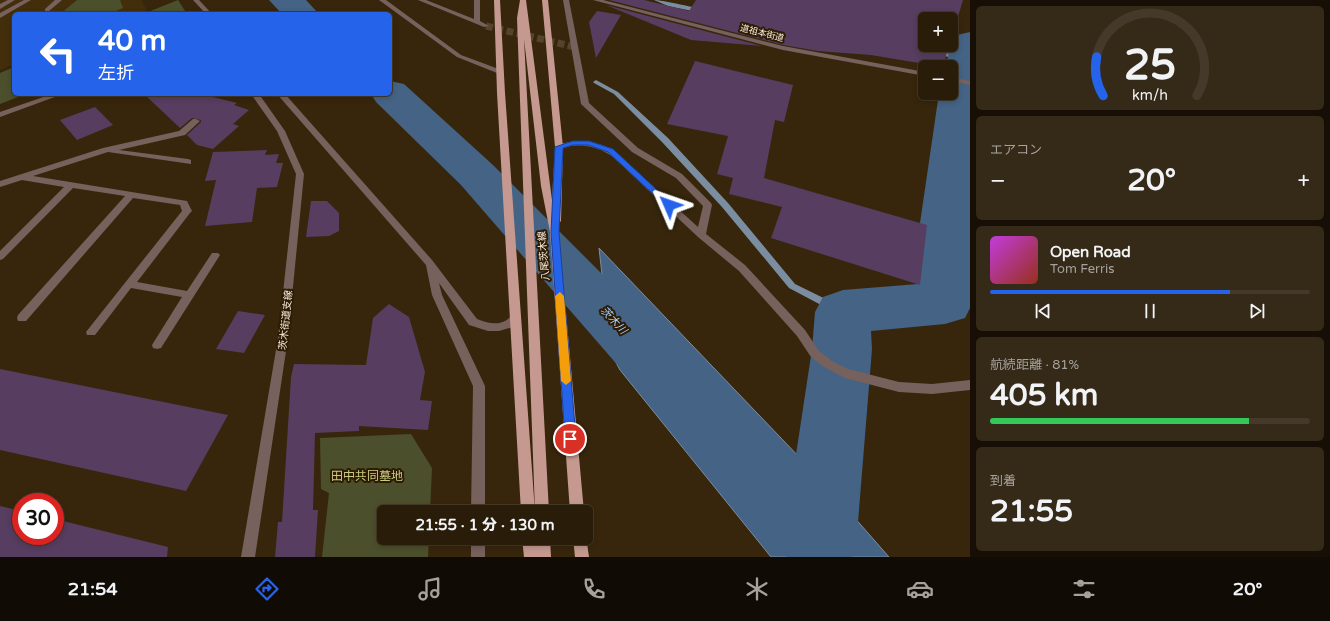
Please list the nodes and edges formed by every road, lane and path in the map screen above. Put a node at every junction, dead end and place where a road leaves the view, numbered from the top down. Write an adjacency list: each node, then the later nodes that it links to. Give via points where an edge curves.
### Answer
1 (12, 0): 13 (street)
2 (28, 0): 16 (street)
3 (59, 0): 14 (street)
4 (196, 0): 15 (street)
5 (382, 0): 19 (street, via 459,56)
6 (421, 0): 17 (street)
7 (478, 0): 17 (street)
8 (497, 0): 19 (main road)
9 (522, 0): 35 (main road, 八尾茨木線, via 545,186); 49 (main road, 八尾茨木線, via 520,18)
10 (545, 0): 28 (main road)
11 (566, 0): 36 (street, via 585,104 635,150 678,176 708,205)
12 (596, 0): 20 (street, 道祖本街道, via 783,48)
13 (0, 7)
14 (47, 10)
15 (207, 12)
16 (0, 16)
17 (477, 22): 18 (street)
18 (486, 26)
19 (500, 71): 43 (main road)
20 (918, 73)
21 (958, 80): 22 (street)
22 (970, 83)
23 (53, 96): 26 (street)
24 (256, 96): 55 (street, 茨木街道支線, via 281,131 300,174 283,338)
25 (284, 96): 39 (street)
26 (0, 115)
27 (196, 121): 29 (street, via 182,133)
28 (559, 147): 35 (main road); 36 (street, via 573,143 589,143 610,151)
29 (106, 150): 30 (street); 31 (street)
30 (188, 162)
31 (21, 177): 32 (street); 33 (street)
32 (0, 184)
33 (71, 185): 34 (street); 38 (street)
34 (131, 194): 40 (street, via 184,203 187,211); 42 (street)
35 (555, 232): 50 (main road, 八尾茨木線)
36 (701, 235): 46 (street, via 747,273 801,333 815,354 828,364 845,373 899,387 932,389)
37 (215, 255): 41 (street)
38 (0, 257)
39 (429, 262): 43 (street, via 473,322 488,327 499,327 509,324); 47 (street, via 437,295 479,386)
40 (129, 284): 41 (street); 44 (street)
41 (190, 294): 45 (street)
42 (22, 318)
43 (516, 318): 48 (main road)
44 (91, 332)
45 (157, 345)
46 (970, 385)
47 (478, 505)
48 (528, 505)
49 (542, 505)
50 (576, 505)
51 (478, 545): 56 (street)
52 (530, 545): 57 (main road)
53 (543, 545): 58 (main road)
54 (581, 545): 59 (main road)
55 (248, 557)
56 (478, 557)
57 (531, 557)
58 (544, 557)
59 (582, 557)

